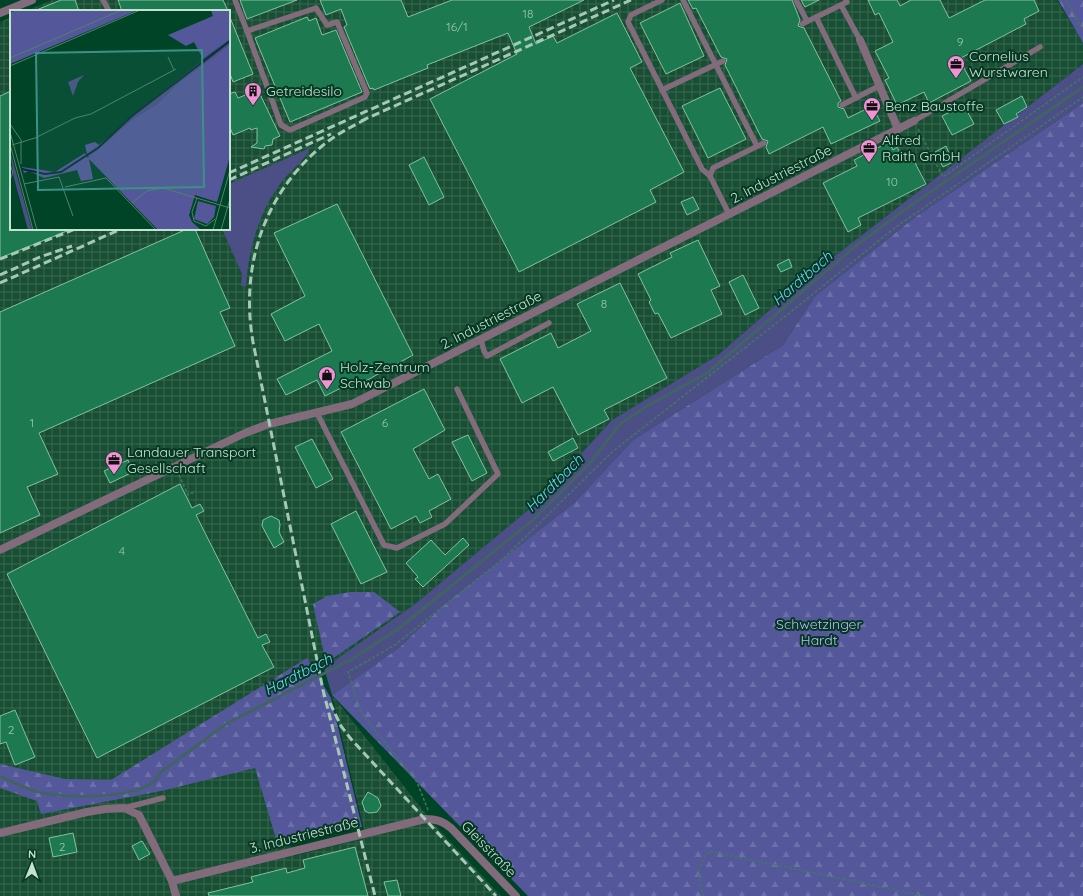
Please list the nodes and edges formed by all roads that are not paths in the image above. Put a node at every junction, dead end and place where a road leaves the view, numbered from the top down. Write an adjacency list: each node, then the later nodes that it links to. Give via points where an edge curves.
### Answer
1 (32, 0): 9 (street)
2 (103, 0): 8 (lane)
3 (235, 0): 11 (lane)
4 (662, 0): 17 (lane, via 631,15 628,22)
5 (683, 0): 15 (lane)
6 (796, 0): 10 (lane, via 804,22)
7 (846, 2): 10 (lane); 12 (lane)
8 (108, 10)
9 (0, 13)
10 (816, 17): 18 (lane)
11 (247, 32): 11 (lane, via 316,8 326,25 337,22 367,93 365,97 290,130 281,125)
12 (860, 40): 16 (street)
13 (1040, 47): 20 (lane)
14 (723, 61): 15 (lane)
15 (715, 64): 17 (lane); 23 (lane)
16 (879, 86): 18 (lane); 21 (street)
17 (662, 90): 24 (lane, via 702,169)
18 (856, 98): 19 (lane)
19 (842, 105)
20 (914, 121): 21 (street, 2. Industriestraße)
21 (898, 129): 25 (street, 2. Industriestraße)
22 (764, 143): 23 (lane)
23 (756, 146): 24 (lane, via 713,168)
24 (710, 176): 25 (lane)
25 (729, 214): 27 (street, 2. Industriestraße)
26 (549, 323): 27 (lane, via 487,356)
27 (481, 340): 29 (street, 2. Industriestraße, via 352,404)
28 (457, 389): 29 (lane, via 498,474 445,524 397,548 384,545)
29 (317, 414): 30 (street, 2. Industriestraße, via 259,427)
30 (0, 550)
31 (163, 798): 32 (lane)
32 (124, 808): 34 (street, via 105,809); 35 (street, via 139,815)
33 (443, 822): 35 (street, 3. Industriestraße, via 425,819); 37 (street, Gleisstraße)
34 (0, 833)
35 (172, 881): 36 (street)
36 (176, 896)
37 (516, 896)

